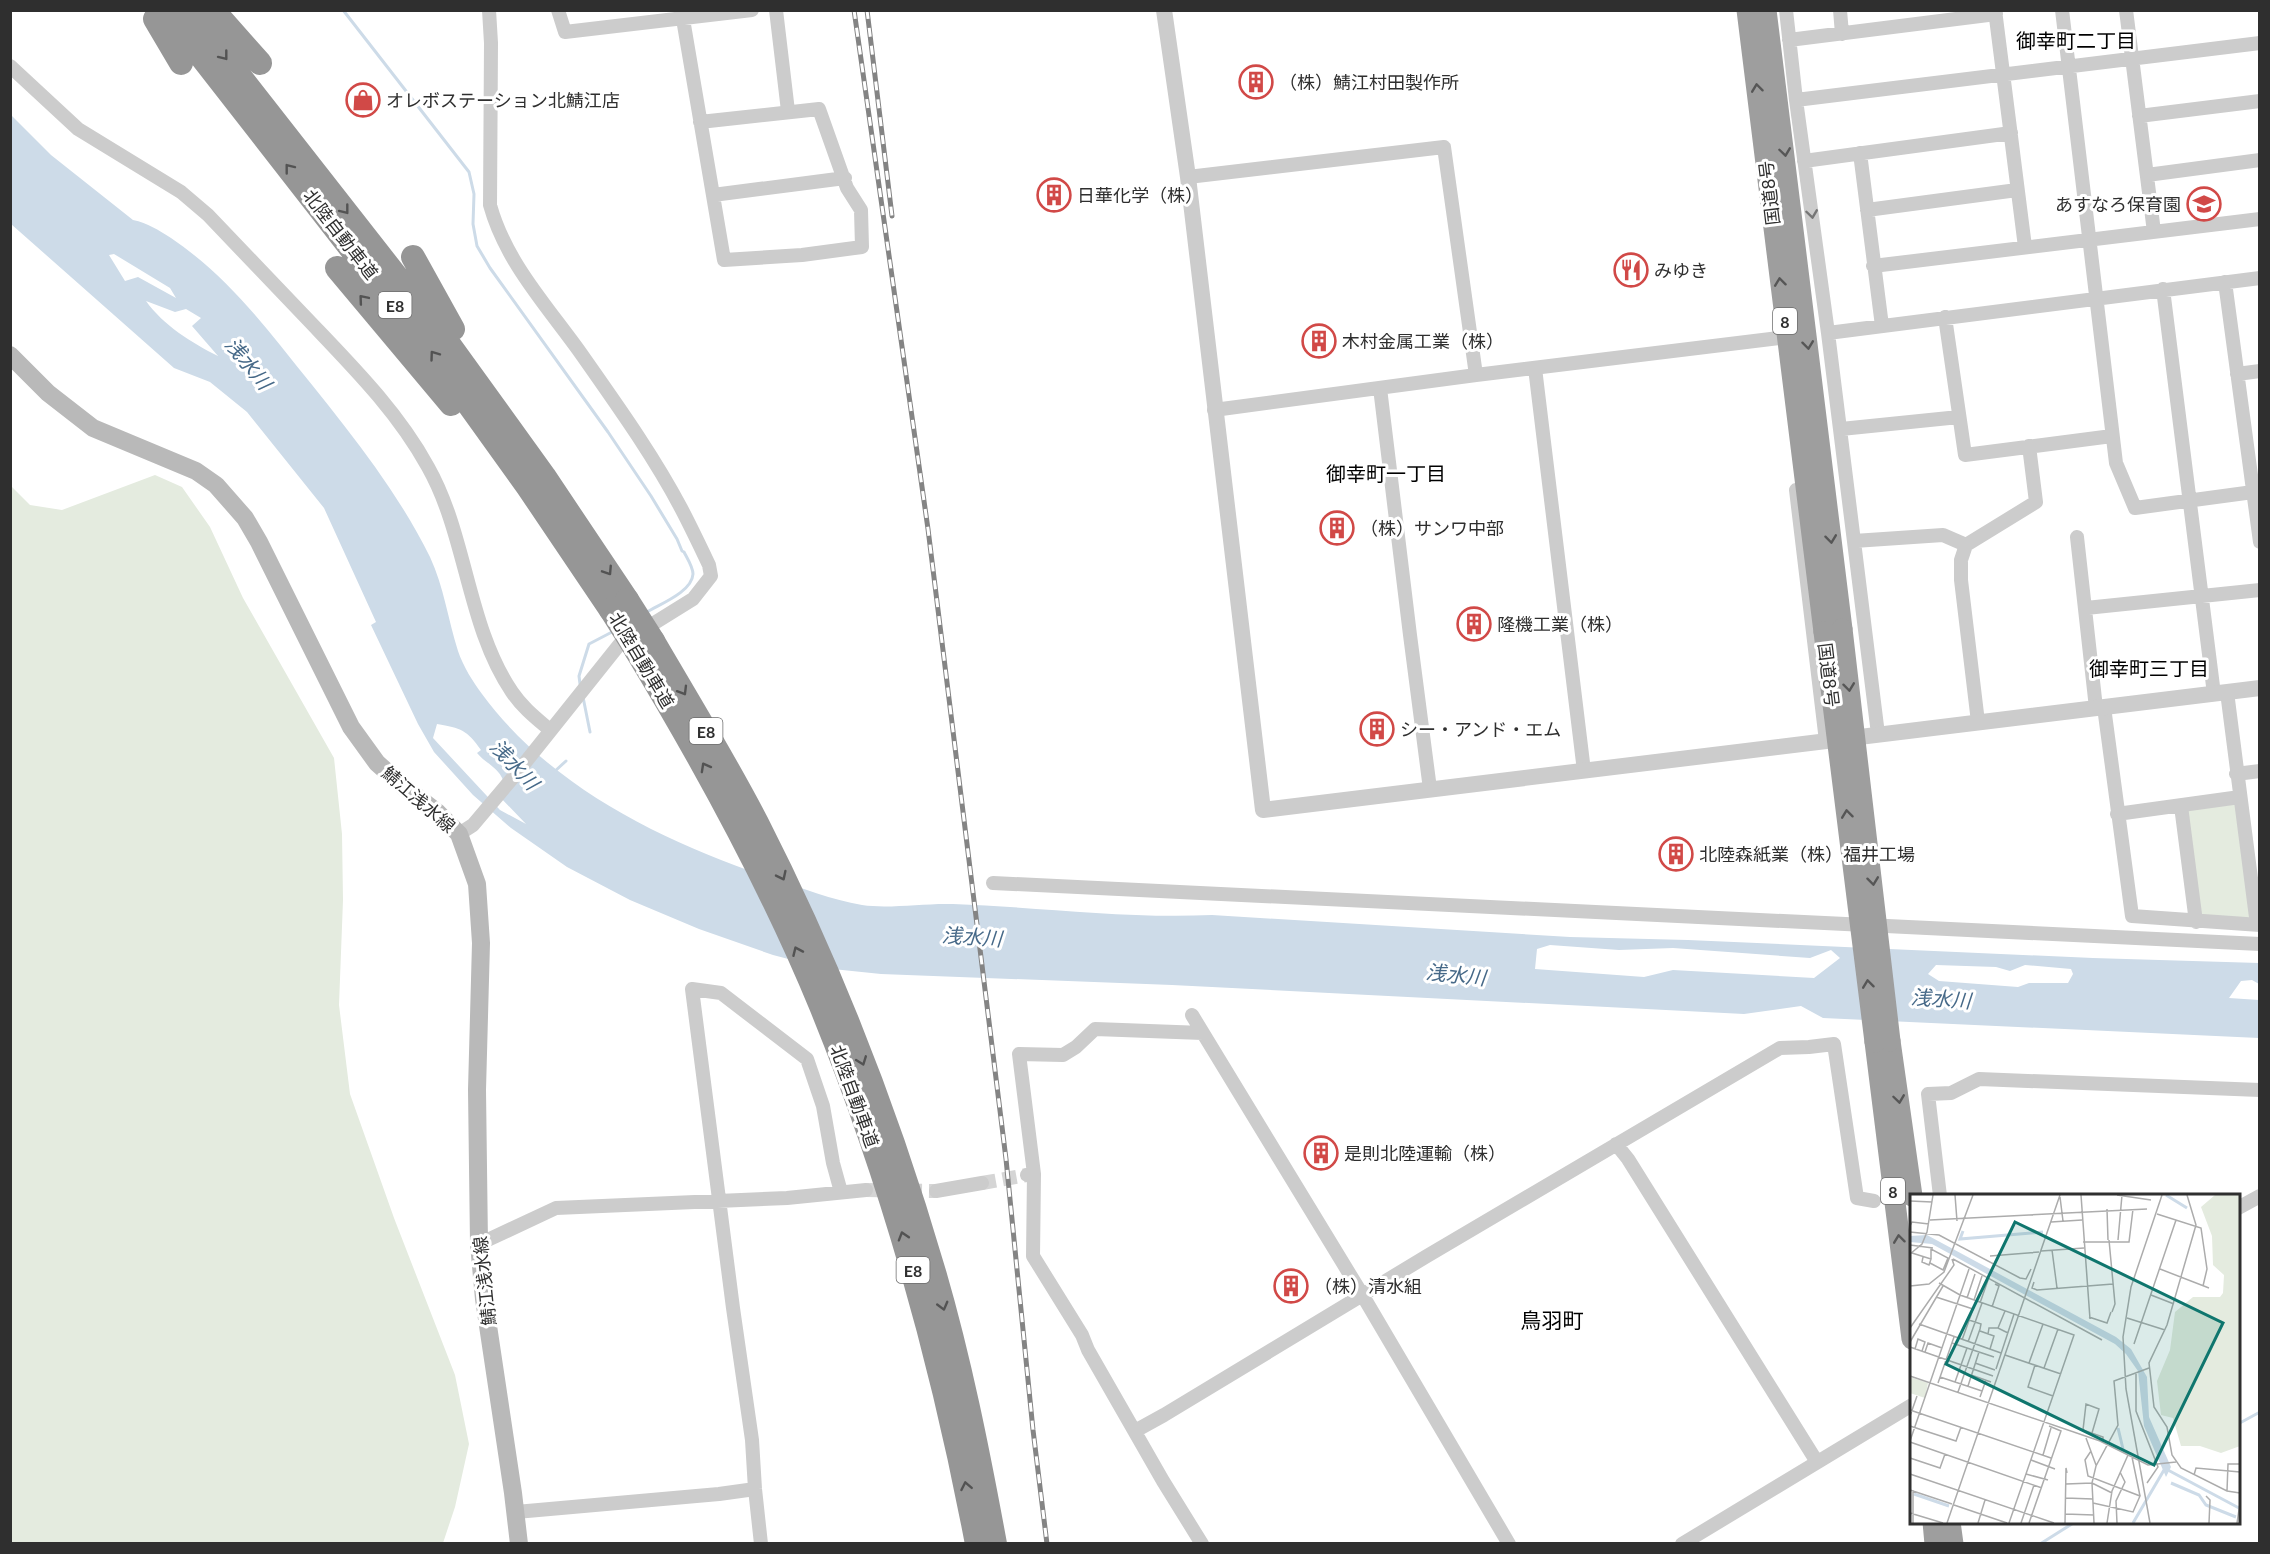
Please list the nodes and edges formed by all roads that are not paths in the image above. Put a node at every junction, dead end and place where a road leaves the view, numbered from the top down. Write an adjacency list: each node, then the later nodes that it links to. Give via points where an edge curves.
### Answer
1 (150, 10): 23 (highway)
2 (165, 10): 77 (highway, 北陸自動車道 / E8, one-way to 2)
3 (188, 10): 77 (highway, 北陸自動車道 / E8, one-way to 77, via 513,431)
4 (213, 10): 24 (highway)
5 (489, 10): 87 (street, via 490,205 496,228 510,255 644,446 681,507 710,565 711,576 693,599 619,645)
6 (558, 10): 18 (street, via 565,32)
7 (752, 10): 18 (street)
8 (776, 10): 30 (street)
9 (1164, 10): 38 (street)
10 (1747, 10): 57 (highway, 国道8号 / 8, one-way to 10)
11 (1766, 10): 81 (highway, 国道8号 / 8, one-way to 81)
12 (1786, 10): 20 (street)
13 (1840, 10): 19 (street)
14 (2062, 10): 26 (street)
15 (2126, 10): 22 (street)
16 (1996, 12): 17 (street); 27 (street)
17 (1917, 18): 19 (street)
18 (683, 19): 32 (street)
19 (1842, 34): 20 (street)
20 (1789, 40): 28 (street)
21 (2259, 44): 22 (street)
22 (2132, 60): 26 (street); 31 (street)
23 (181, 63)
24 (260, 63)
25 (10, 66): 87 (street, via 78,129 181,192 208,215 387,405 440,489 501,674 521,704)
26 (2069, 66): 27 (street); 45 (street)
27 (2004, 75): 28 (street); 33 (street)
28 (1796, 100): 36 (street)
29 (2259, 101): 31 (street)
30 (788, 111): 32 (street); 39 (street, via 819,109)
31 (2139, 116): 37 (street)
32 (700, 122): 41 (street)
33 (2011, 133): 34 (street); 40 (street)
34 (1860, 153): 36 (street); 42 (street)
35 (2259, 160): 37 (street)
36 (1804, 161): 56 (street, one-way to 56)
37 (2147, 175): 44 (street)
38 (1188, 177): 62 (street, via 1444,147); 64 (street)
39 (845, 178): 41 (street); 41 (street, via 861,210 862,247 724,260)
40 (2017, 190): 42 (street); 46 (street)
41 (713, 195)
42 (1867, 210): 48 (street)
43 (2259, 219): 44 (street)
44 (2154, 232): 45 (street)
45 (2089, 239): 46 (street); 53 (street)
46 (2025, 247): 48 (street)
47 (413, 257): 77 (highway, via 460,340 554,482)
48 (1873, 266): 55 (street)
49 (338, 268): 77 (highway, one-way to 49)
50 (2259, 278): 51 (street)
51 (2225, 282): 52 (street); 61 (street)
52 (2163, 290): 53 (street); 72 (street)
53 (2096, 299): 54 (street); 69 (street)
54 (1946, 318): 55 (street); 65 (street)
55 (1881, 326): 56 (street)
56 (1828, 333): 68 (street)
57 (1782, 337): 59 (street); 81 (highway, 国道8号 / 8); 89 (street)
58 (10, 355): 97 (main road, 鯖江浅水線, via 48,393 93,428 196,471 216,485 245,518 259,542 351,728 377,763 404,787)
59 (1535, 368): 62 (street); 90 (street)
60 (2259, 371): 61 (street)
61 (2237, 374): 67 (street)
62 (1476, 375): 63 (street)
63 (1380, 388): 64 (street); 93 (street)
64 (1214, 410): 93 (street, via 1263,810)
65 (1959, 417): 68 (street); 70 (street, via 1965,455)
66 (2259, 426): 67 (street)
67 (2244, 428): 71 (street)
68 (1841, 429): 74 (street)
69 (2112, 436): 70 (street); 72 (street, via 2116,463 2135,507)
70 (2029, 446): 76 (street, via 2036,502)
71 (2253, 492): 72 (street); 75 (street)
72 (2190, 501): 79 (street)
73 (2077, 537): 80 (street)
74 (1854, 542): 76 (street, via 1943,535); 88 (street)
75 (2259, 542)
76 (1966, 545): 86 (street, via 1961,580)
77 (583, 550): 82 (highway, 北陸自動車道 / E8, bridge)
78 (2259, 590): 79 (street)
79 (2201, 596): 80 (street); 84 (street)
80 (2086, 608): 85 (street)
81 (1833, 631): 106 (highway, 国道8号 / 8, bridge)
82 (644, 645): 103 (highway, 北陸自動車道 / E8, one-way to 82); 103 (highway, 北陸自動車道 / E8, one-way to 103, via 705,728 756,823 803,921)
83 (2259, 688): 84 (street)
84 (2221, 693): 85 (street); 92 (street)
85 (2100, 707): 86 (street); 96 (street)
86 (1978, 722): 88 (street)
87 (549, 732): 97 (street)
88 (1878, 734): 89 (street)
89 (1826, 741): 90 (street)
90 (1584, 771): 93 (street)
91 (2259, 771): 92 (street)
92 (2236, 774): 94 (street)
93 (1430, 789)
94 (2240, 797): 95 (street); 98 (street)
95 (2181, 806): 96 (street); 100 (street)
96 (2117, 814): 100 (street, via 2132,916)
97 (466, 829): 119 (main road, 鯖江浅水線, via 477,884 481,943 477,1090)
98 (2254, 868): 101 (street)
99 (993, 883): 102 (street)
100 (2196, 922): 101 (street)
101 (2258, 925)
102 (2259, 944)
103 (830, 1006): 131 (highway, 北陸自動車道 / E8, one-way to 103, via 940,1368 916,1280); 132 (highway, 北陸自動車道 / E8, one-way to 132, via 903,1172 962,1384)
104 (1192, 1015): 105 (street)
105 (1203, 1034): 120 (street); 123 (street, via 1095,1029 1062,1055 1019,1054 1034,1256)
106 (1883, 1041): 113 (highway, 国道8号 / 8, one-way to 113); 121 (highway, 国道8号 / 8, one-way to 106)
107 (2259, 1090): 114 (street, via 1979,1079 1951,1093 1928,1094)
108 (1616, 1144): 117 (street, via 1780,1048 1834,1044 1857,1198); 120 (street); 124 (street)
109 (982, 1183): 111 (street)
110 (866, 1190): 112 (street)
111 (936, 1191)
112 (841, 1192): 116 (street); 116 (street, via 823,1106 807,1059 722,993 692,989)
113 (1911, 1194)
114 (1940, 1194)
115 (2259, 1196): 118 (street)
116 (720, 1201): 119 (street, via 556,1208); 125 (street)
117 (1874, 1201)
118 (2240, 1207)
119 (479, 1244): 126 (main road, 鯖江浅水線)
120 (1363, 1296): 123 (street); 134 (street)
121 (1910, 1328)
122 (1910, 1406): 124 (street)
123 (1135, 1431): 133 (street)
124 (1816, 1462): 135 (street)
125 (755, 1489): 126 (street); 130 (street)
126 (516, 1512): 129 (main road, 鯖江浅水線)
127 (1933, 1524): 136 (highway)
128 (1950, 1524): 137 (highway)
129 (519, 1544)
130 (761, 1544)
131 (977, 1544)
132 (995, 1544)
133 (1202, 1544)
134 (1509, 1544)
135 (1682, 1544)
136 (1935, 1544)
137 (1953, 1544)

